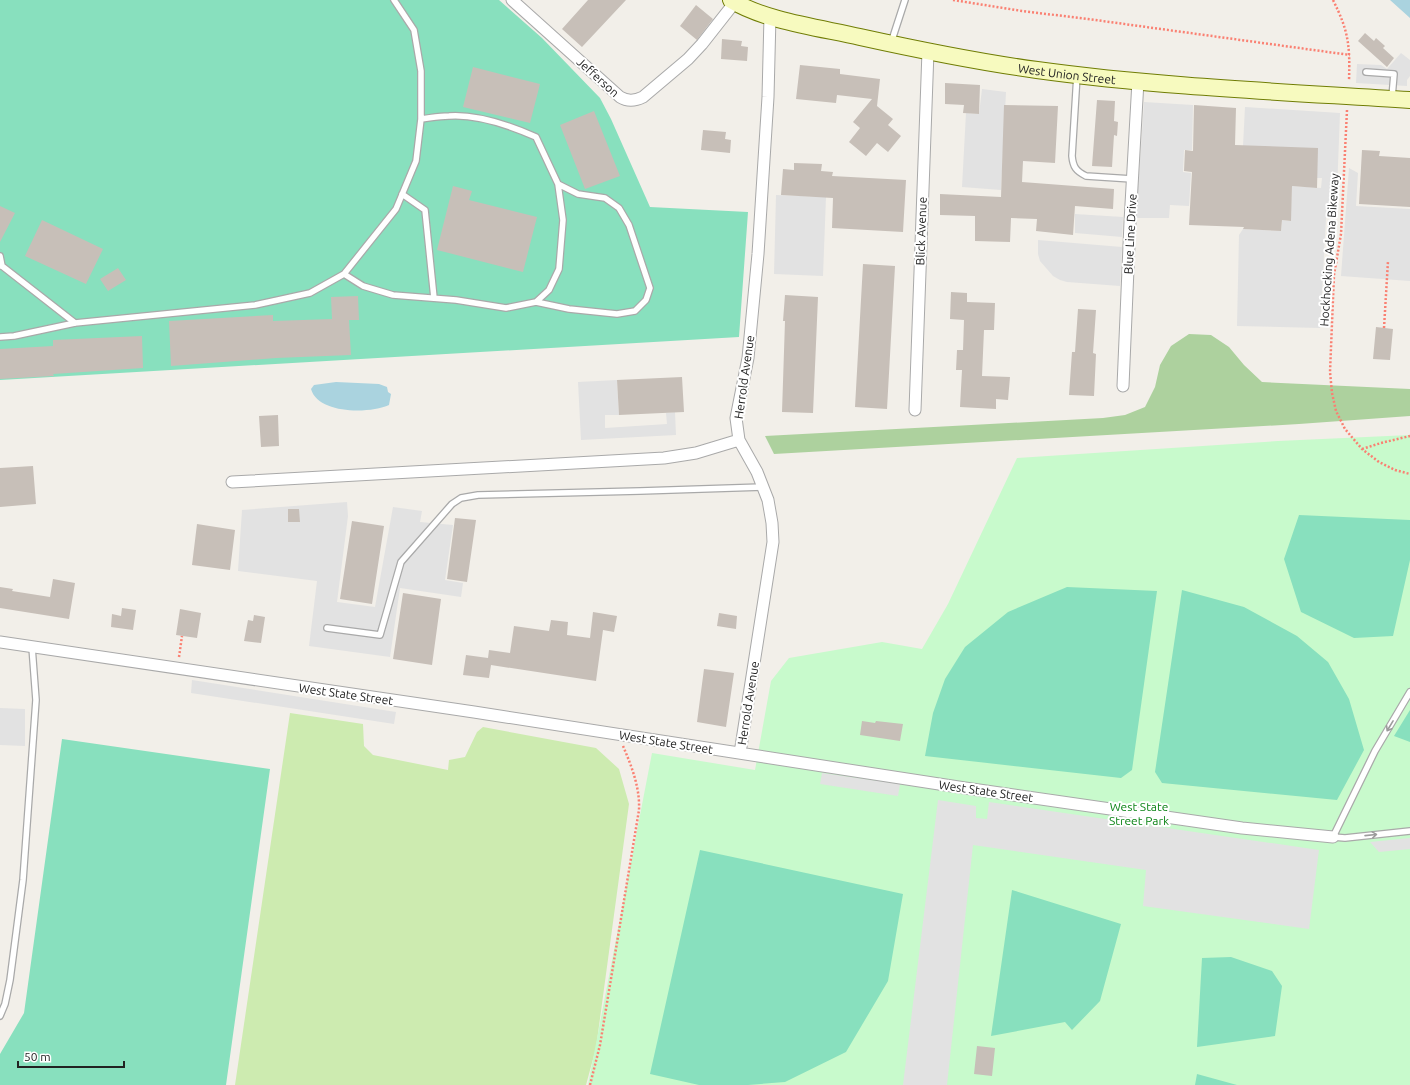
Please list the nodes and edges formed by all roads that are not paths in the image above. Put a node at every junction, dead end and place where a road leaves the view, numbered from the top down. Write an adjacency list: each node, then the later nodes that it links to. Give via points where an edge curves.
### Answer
1 (394, 0): 13 (lane, via 414,30 421,71)
2 (512, 0): 4 (street, Jefferson, via 620,97 632,101 644,97 688,59)
3 (904, 0): 6 (lane)
4 (733, 1): 5 (main road, West Union Street)
5 (770, 16): 6 (main road, West Union Street); 26 (street, Herrold Avenue, via 758,254 747,363 736,418)
6 (891, 44): 7 (main road, West Union Street)
7 (928, 51): 9 (main road, West Union Street); 25 (street, Blick Avenue)
8 (1366, 72): 11 (lane, via 1394,74)
9 (1077, 75): 10 (main road, West Union Street); 14 (lane, via 1072,163 1079,173 1086,176)
10 (1138, 81): 11 (main road, West Union Street); 14 (street, Blue Line Drive)
11 (1392, 99): 12 (main road, West Union Street)
12 (1410, 100)
13 (421, 119): 15 (lane, via 467,117 508,125 536,137); 16 (lane, via 416,160)
14 (1132, 179): 24 (street, Blue Line Drive)
15 (558, 184): 21 (lane, via 564,220 559,269 549,290); 21 (lane, via 578,194 605,198 619,208 629,225 650,288 646,300 635,311 617,314 569,309)
16 (402, 194): 19 (lane, via 396,209); 20 (lane, via 425,210)
17 (0, 256): 18 (lane)
18 (1, 266): 22 (lane)
19 (344, 274): 20 (lane, via 363,286 393,295); 22 (lane, via 310,293 255,305)
20 (434, 298): 21 (lane, via 506,308)
21 (536, 302)
22 (75, 323): 23 (lane)
23 (0, 337)
24 (1123, 386)
25 (916, 410)
26 (739, 440): 27 (street, via 696,453 664,458); 28 (street, Herrold Avenue)
27 (232, 482)
28 (763, 487): 29 (lane, via 478,495 461,498 452,504 401,562 380,635); 33 (street, Herrold Avenue, via 770,511 773,542)
29 (327, 628)
30 (0, 642): 31 (street, West State Street)
31 (32, 647): 33 (street, West State Street); 36 (lane, via 36,700 23,880 6,1004)
32 (1410, 692): 35 (lane, one-way to 35, via 1375,751)
33 (740, 753): 35 (street, West State Street, via 1242,828)
34 (1410, 831): 35 (lane, one-way to 34)
35 (1333, 837)
36 (0, 1016)

